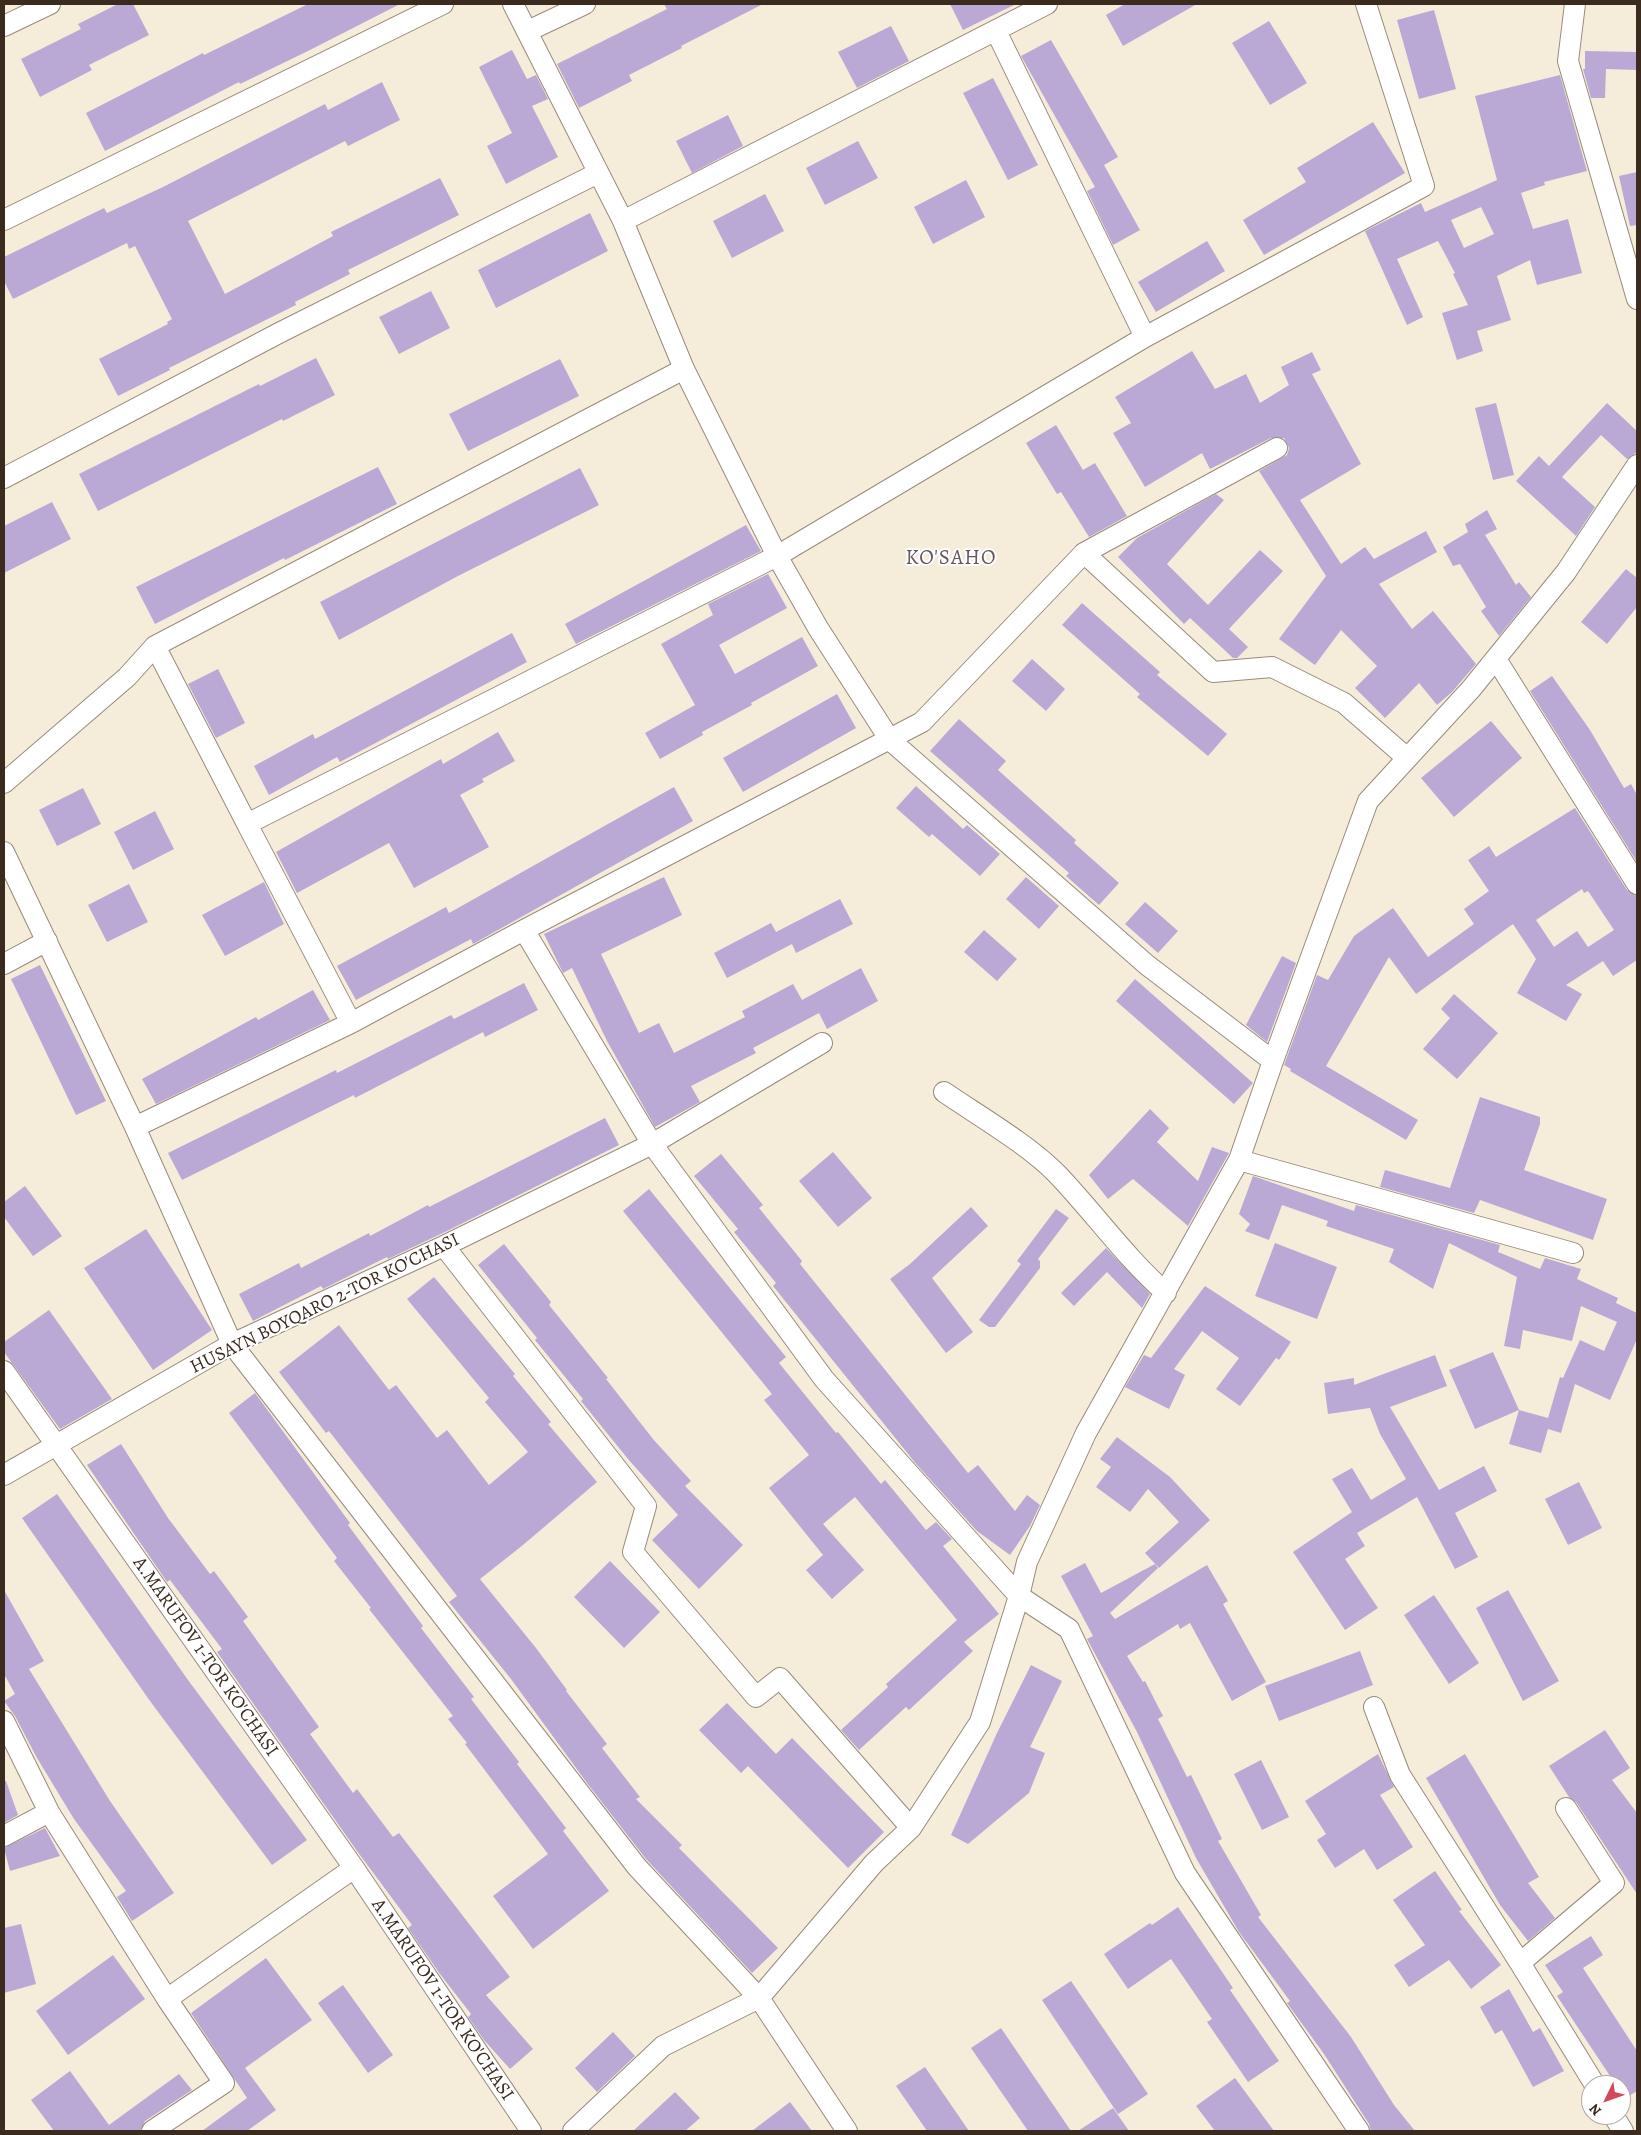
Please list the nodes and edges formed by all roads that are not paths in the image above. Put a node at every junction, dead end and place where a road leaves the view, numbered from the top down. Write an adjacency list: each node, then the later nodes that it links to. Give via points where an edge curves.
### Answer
1 (50, 4): 8 (street)
2 (443, 4): 12 (street)
3 (513, 4): 9 (street)
4 (585, 4): 9 (street)
5 (1047, 4): 10 (street)
6 (1366, 4): 15 (street, via 1424,186)
7 (1575, 4): 14 (street, via 1568,61)
8 (4, 26)
9 (528, 31): 11 (street)
10 (996, 31): 13 (street); 15 (street)
11 (598, 172): 13 (street); 19 (street, via 279,332)
12 (4, 220)
13 (623, 221): 16 (street)
14 (1637, 299)
15 (1145, 337): 21 (street)
16 (684, 369): 21 (street); 22 (street)
17 (1277, 448): 20 (street)
18 (1637, 465): 23 (street, via 1566,572)
19 (4, 478)
20 (1084, 553): 24 (street, via 922,722); 25 (street, via 1213,672 1272,667 1344,703)
21 (777, 556): 24 (street, via 818,628); 27 (street)
22 (155, 646): 26 (street, via 127,677); 27 (street)
23 (1496, 659): 25 (street); 29 (street)
24 (890, 740): 30 (street); 35 (street, via 1147,965)
25 (1407, 758): 35 (street, via 1368,801)
26 (4, 783)
27 (247, 824): 33 (street)
28 (4, 852): 31 (street)
29 (1637, 884)
30 (524, 930): 33 (street); 38 (street)
31 (47, 941): 32 (street); 37 (street)
32 (4, 964)
33 (351, 1023): 37 (street)
34 (822, 1043): 38 (street, HUSAYN BOYQARO 2-TOR KO'CHASI)
35 (1273, 1061): 39 (street)
36 (944, 1092): 42 (street, via 1056,1173 1140,1270)
37 (134, 1126): 43 (street)
38 (652, 1144): 40 (street, HUSAYN BOYQARO 2-TOR KO'CHASI); 47 (street, via 824,1379)
39 (1240, 1160): 41 (street); 42 (street)
40 (444, 1246): 43 (street, HUSAYN BOYQARO 2-TOR KO'CHASI); 52 (street, via 646,1506 633,1552 756,1697 780,1678)
41 (1573, 1253)
42 (1166, 1293): 47 (street, via 1086,1433 1027,1562)
43 (232, 1344): 45 (street, HUSAYN BOYQARO 2-TOR KO'CHASI); 56 (street, via 637,1867)
44 (4, 1371): 45 (street, A.MARUFOV 1-TOR KO'CHASI)
45 (57, 1446): 46 (street, HUSAYN BOYQARO 2-TOR KO'CHASI); 54 (street, A.MARUFOV 1-TOR KO'CHASI)
46 (4, 1476)
47 (1020, 1596): 52 (street, via 980,1722); 63 (street, via 1069,1628 1185,1874)
48 (1374, 1707): 55 (street, via 1400,1775)
49 (4, 1721): 51 (street)
50 (1566, 1808): 55 (street, via 1614,1883)
51 (49, 1812): 53 (street); 57 (street)
52 (911, 1828): 56 (street, via 874,1863)
53 (4, 1836)
54 (354, 1868): 57 (street); 60 (street, A.MARUFOV 1-TOR KO'CHASI)
55 (1520, 1963): 58 (street)
56 (759, 1998): 61 (street, via 663,2046); 62 (street)
57 (167, 1999): 59 (street, via 224,2083)
58 (1589, 2075)
59 (152, 2131)
60 (531, 2131)
61 (573, 2131)
62 (847, 2131)
63 (1359, 2131)

